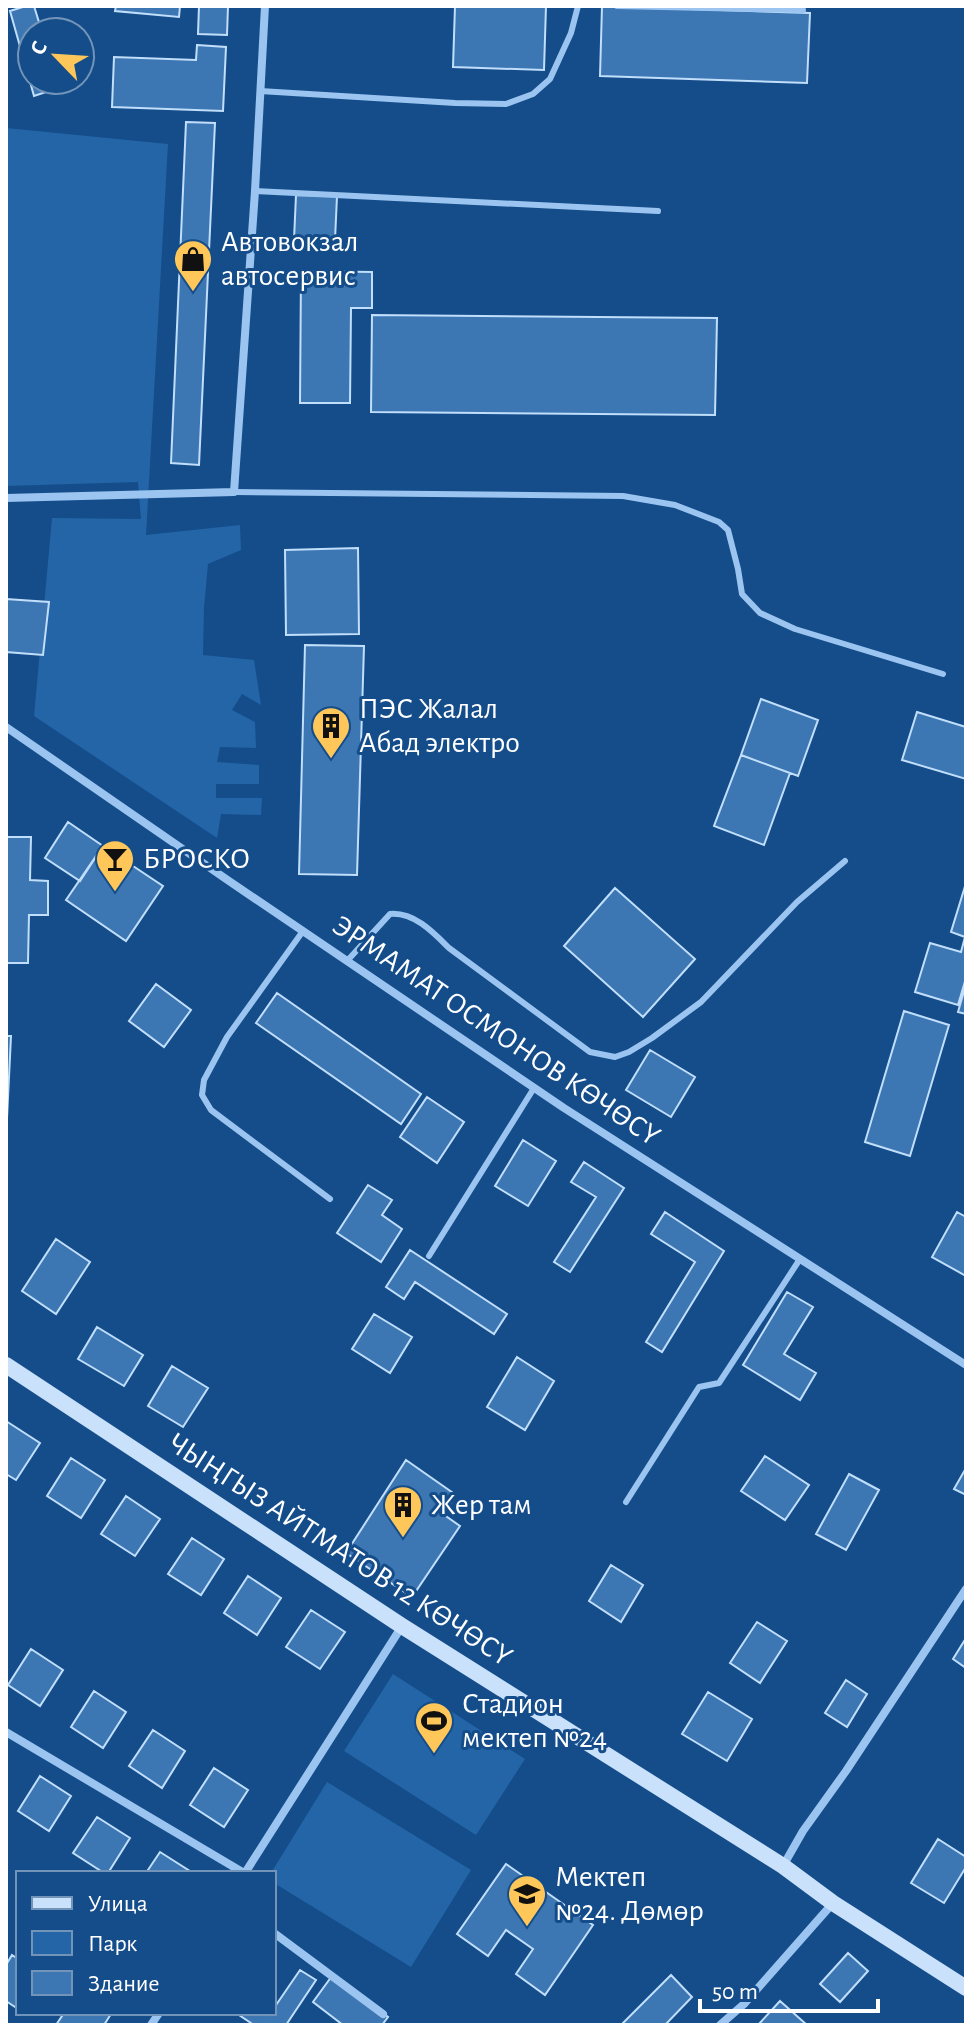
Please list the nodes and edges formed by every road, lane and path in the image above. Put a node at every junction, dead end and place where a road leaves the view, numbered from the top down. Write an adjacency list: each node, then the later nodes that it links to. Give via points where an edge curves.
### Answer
1 (265, 6): 5 (street)
2 (578, 6): 5 (lane, via 550,79 533,94 506,104)
3 (617, 6): 4 (lane)
4 (803, 10)
5 (260, 91): 6 (street)
6 (255, 191): 7 (lane); 8 (street)
7 (658, 211)
8 (234, 492): 9 (street); 10 (lane, via 623,496 675,505 728,530 742,594 760,613 795,629)
9 (6, 498)
10 (943, 674)
11 (6, 727): 13 (street, ЭРМАМАТ ОСМОНОВ КӨЧӨСҮ)
12 (845, 861): 14 (lane, via 797,902 701,1002 615,1057 590,1052 402,913 390,914)
13 (303, 931): 14 (street, ЭРМАМАТ ОСМОНОВ КӨЧӨСҮ); 16 (lane, via 227,1037 204,1080 202,1095 211,1110)
14 (347, 961): 15 (street, ЭРМАМАТ ОСМОНОВ КӨЧӨСҮ)
15 (534, 1088): 17 (lane); 18 (street, ЭРМАМАТ ОСМОНОВ КӨЧӨСҮ)
16 (330, 1199)
17 (429, 1256)
18 (800, 1259): 19 (street, ЭРМАМАТ ОСМОНОВ КӨЧӨСҮ); 21 (lane, via 719,1383 699,1387)
19 (965, 1362)
20 (6, 1365): 23 (main road, ЧЫҢГЫЗ АЙТМАТОВ 12 КӨЧӨСҮ)
21 (626, 1502)
22 (966, 1589): 25 (street)
23 (402, 1626): 25 (main road, ЧЫҢГЫЗ АЙТМАТОВ 12 КӨЧӨСҮ); 27 (street)
24 (6, 1732): 26 (street)
25 (783, 1866): 28 (main road, ЧЫҢГЫЗ АЙТМАТОВ 12 КӨЧӨСҮ)
26 (241, 1871)
27 (245, 1871)
28 (833, 1903): 30 (main road, ЧЫҢГЫЗ АЙТМАТОВ 12 КӨЧӨСҮ); 32 (street)
29 (276, 1934): 31 (street)
30 (966, 1988)
31 (383, 2014)
32 (720, 2025)

